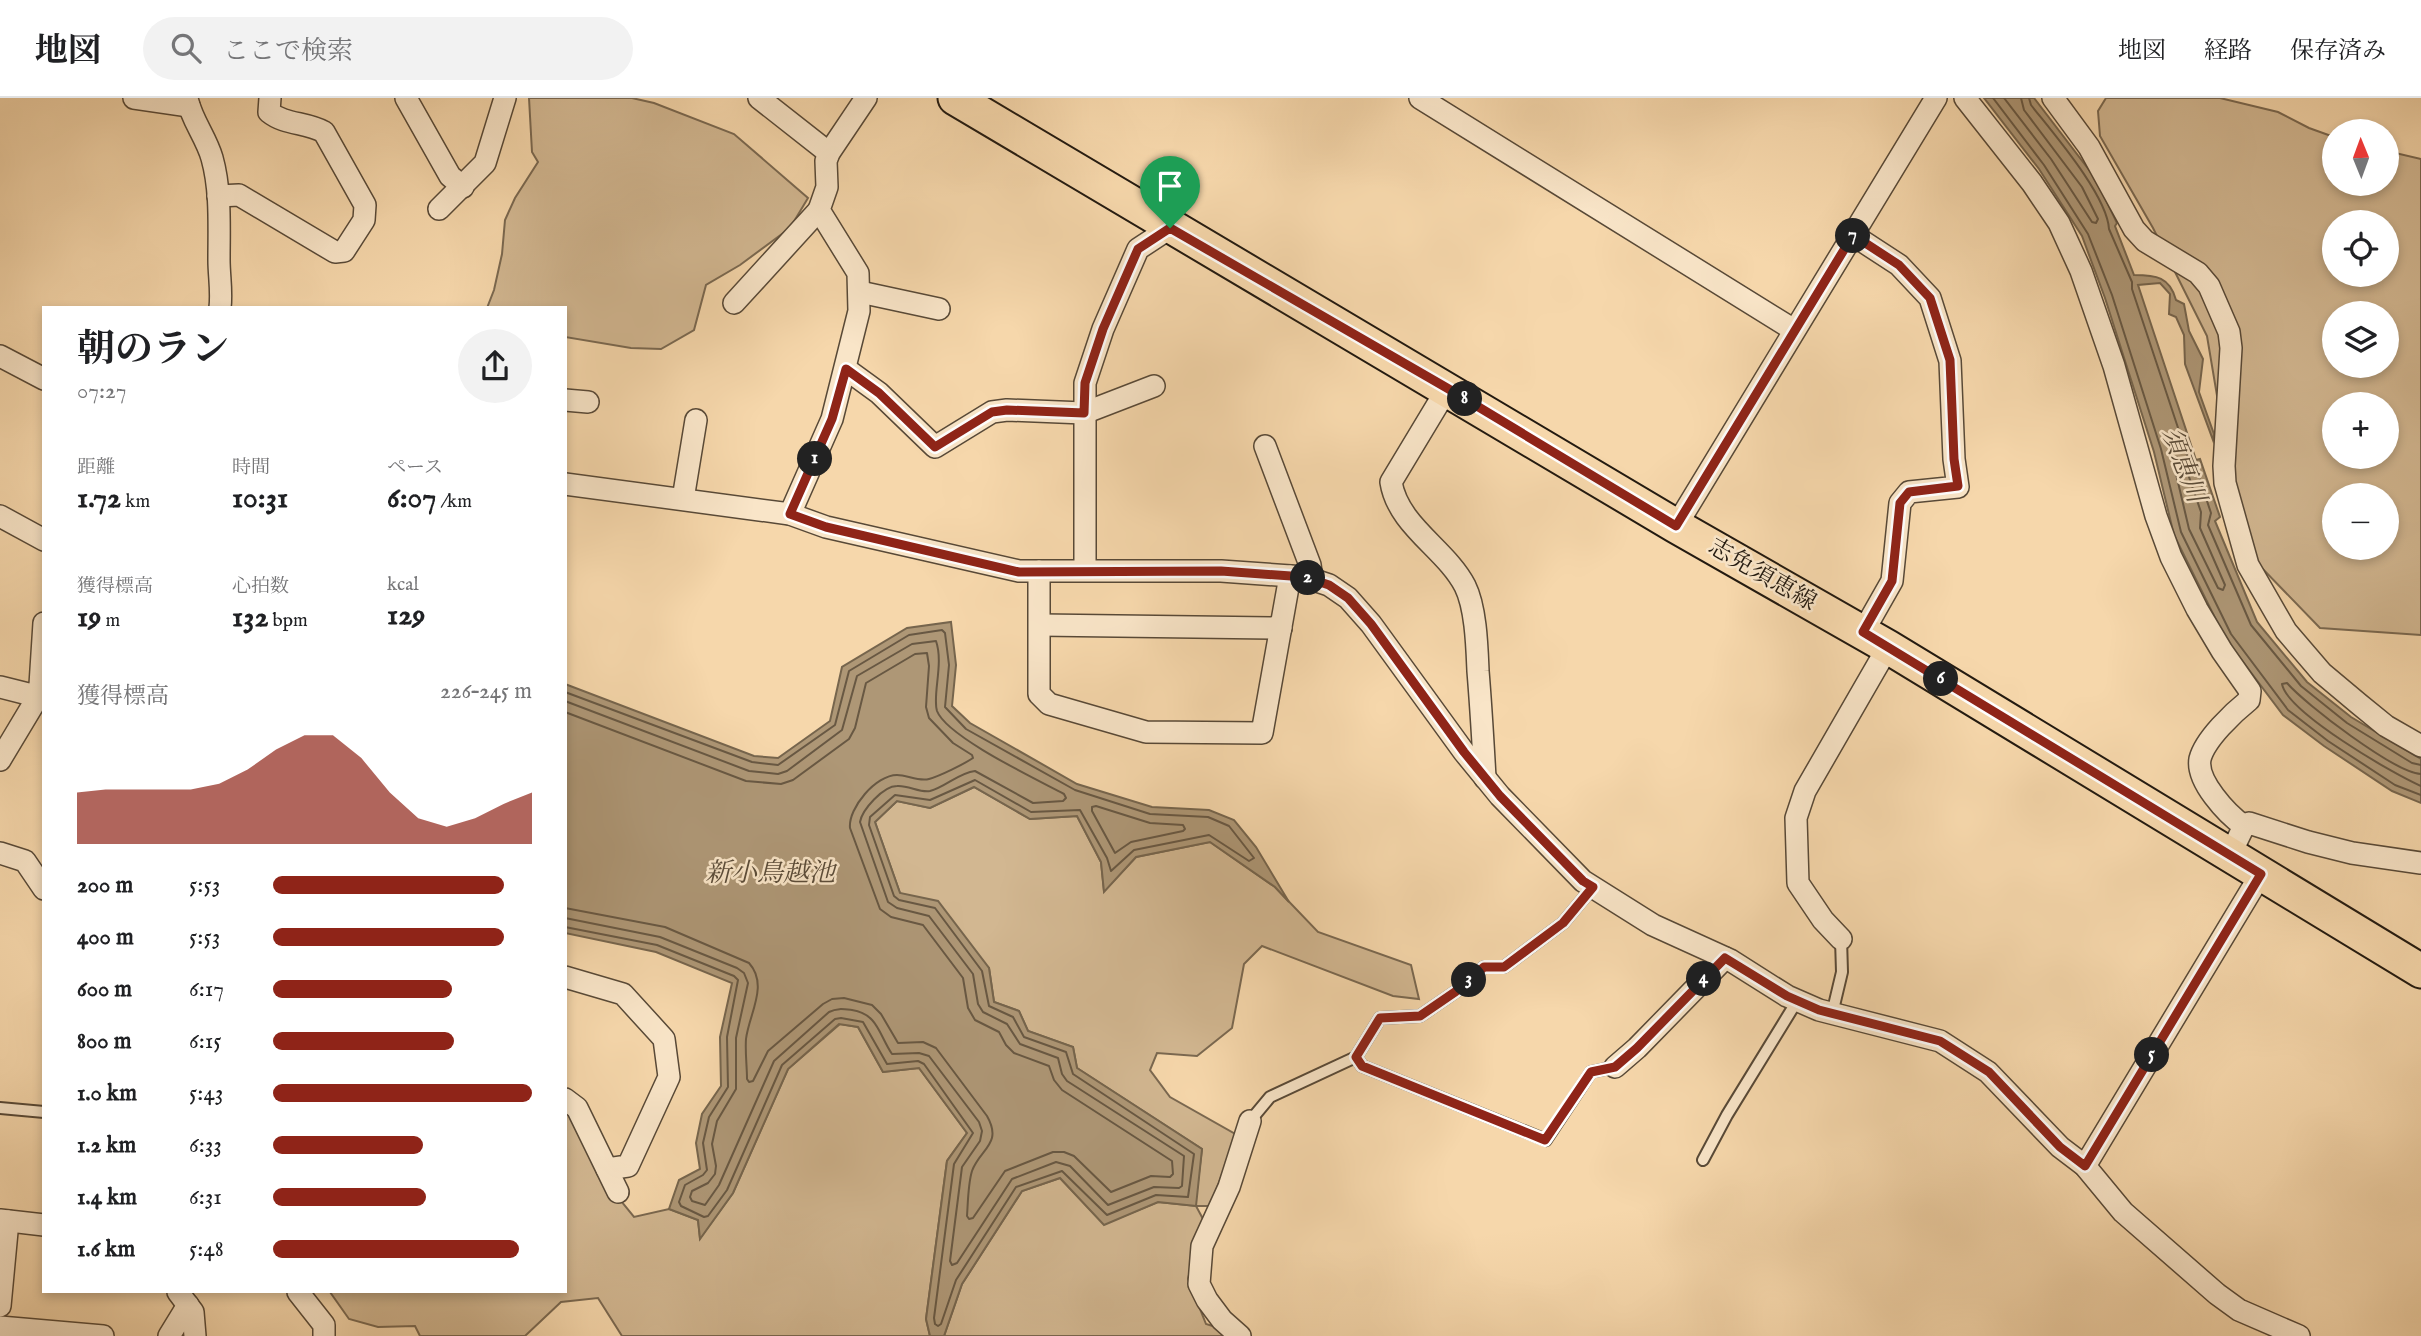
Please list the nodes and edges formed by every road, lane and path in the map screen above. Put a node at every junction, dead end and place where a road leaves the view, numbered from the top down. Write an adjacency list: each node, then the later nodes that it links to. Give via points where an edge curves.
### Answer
1 (134, 98): 12 (street)
2 (270, 98): 15 (street, via 269,112 279,120 324,132 365,205 364,220 344,251 335,252 239,195)
3 (406, 98): 14 (street, via 450,176)
4 (505, 98): 14 (street, via 485,163)
5 (759, 98): 13 (street)
6 (866, 98): 13 (street)
7 (955, 98): 18 (main road, 志免須恵線)
8 (1420, 98): 24 (street)
9 (1936, 98): 19 (street)
10 (1965, 98): 54 (street, via 2059,223 2114,366 2171,557 2215,641 2250,691 2249,700 2205,746 2200,761 2217,802 2230,816)
11 (2053, 98): 51 (street, via 2089,147 2134,229 2145,241 2198,273 2209,286 2229,332 2225,482 2248,565 2286,631 2322,673 2386,726)
12 (188, 102): 15 (street, via 206,139)
13 (829, 153): 17 (street, via 827,187)
14 (463, 187): 16 (street)
15 (218, 196): 22 (street)
16 (439, 209)
17 (819, 210): 20 (street, via 858,273); 21 (street)
18 (1170, 228): 29 (main road, 志免須恵線); 32 (street, via 1138,249 1085,383)
19 (1853, 235): 24 (street); 47 (street, via 1899,265 1930,298 1950,360 1958,486 1909,492 1900,503 1892,581)
20 (860, 292): 23 (street); 26 (street)
21 (734, 303)
22 (220, 306)
23 (939, 309)
24 (1794, 330): 39 (street)
25 (0, 356): 27 (street)
26 (846, 369): 32 (street, via 879,393 935,447 992,412); 37 (street, via 832,419)
27 (42, 378)
28 (1154, 386): 32 (street)
29 (1447, 388): 39 (main road, 志免須恵線); 53 (street, via 1391,482 1393,497 1465,587 1476,631)
30 (567, 400): 31 (street)
31 (588, 402)
32 (1084, 413): 41 (street)
33 (696, 420): 36 (street)
34 (1265, 446): 44 (street)
35 (567, 484): 36 (street)
36 (683, 499): 37 (street)
37 (790, 514): 42 (street, via 960,559 1019,572)
38 (0, 516): 40 (street)
39 (1676, 526): 47 (main road, 志免須恵線)
40 (42, 539)
41 (1085, 570): 42 (street); 43 (street)
42 (1040, 571): 45 (street)
43 (1290, 576): 44 (street); 46 (street)
44 (1312, 579): 53 (street, via 1348,598 1371,624)
45 (1040, 625): 46 (street); 46 (street, via 1039,694 1049,704 1146,732 1206,735 1262,733)
46 (1281, 628)
47 (1875, 640): 54 (main road, 志免須恵線); 60 (street, via 1796,818 1798,883)
48 (42, 654): 50 (street)
49 (0, 687): 50 (street)
50 (36, 696): 52 (street)
51 (2421, 746)
52 (0, 760)
53 (1485, 778): 59 (street)
54 (2237, 841): 56 (street, via 2249,823 2352,853); 57 (main road, 志免須恵線)
55 (0, 853): 58 (street, via 24,861)
56 (2421, 863)
57 (2261, 874): 62 (main road, 志免須恵線); 73 (street)
58 (40, 878)
59 (1593, 887): 61 (street, via 1653,925); 66 (lane, via 1563,923 1504,967 1484,967 1420,1016 1380,1018)
60 (1841, 939): 65 (lane, via 1842,972)
61 (1725, 958): 64 (street); 67 (street)
62 (2421, 971)
63 (567, 978): 74 (street, via 623,994 664,1040 669,1077 628,1166)
64 (1797, 1000): 65 (street); 72 (lane)
65 (1832, 1014): 73 (street, via 1940,1041 1989,1072 2060,1147)
66 (1356, 1057): 67 (lane, via 1362,1066 1545,1140 1591,1072); 71 (lane, via 1270,1097)
67 (1615, 1067)
68 (567, 1100): 74 (street, via 577,1108)
69 (0, 1108): 70 (lane)
70 (42, 1112)
71 (1250, 1121): 86 (street, via 1229,1187 1202,1245 1199,1284 1222,1320)
72 (1703, 1160)
73 (2085, 1166): 87 (street, via 2123,1212 2217,1294 2239,1310)
74 (607, 1169): 75 (street)
75 (618, 1192)
76 (4, 1220): 77 (street); 80 (street)
77 (42, 1225)
78 (299, 1293): 85 (street, via 324,1325)
79 (183, 1298): 83 (street); 84 (street, via 193,1312)
80 (0, 1307)
81 (0, 1327): 82 (street)
82 (103, 1336)
83 (169, 1336)
84 (195, 1336)
85 (324, 1336)
86 (1240, 1336)
87 (2299, 1336)

